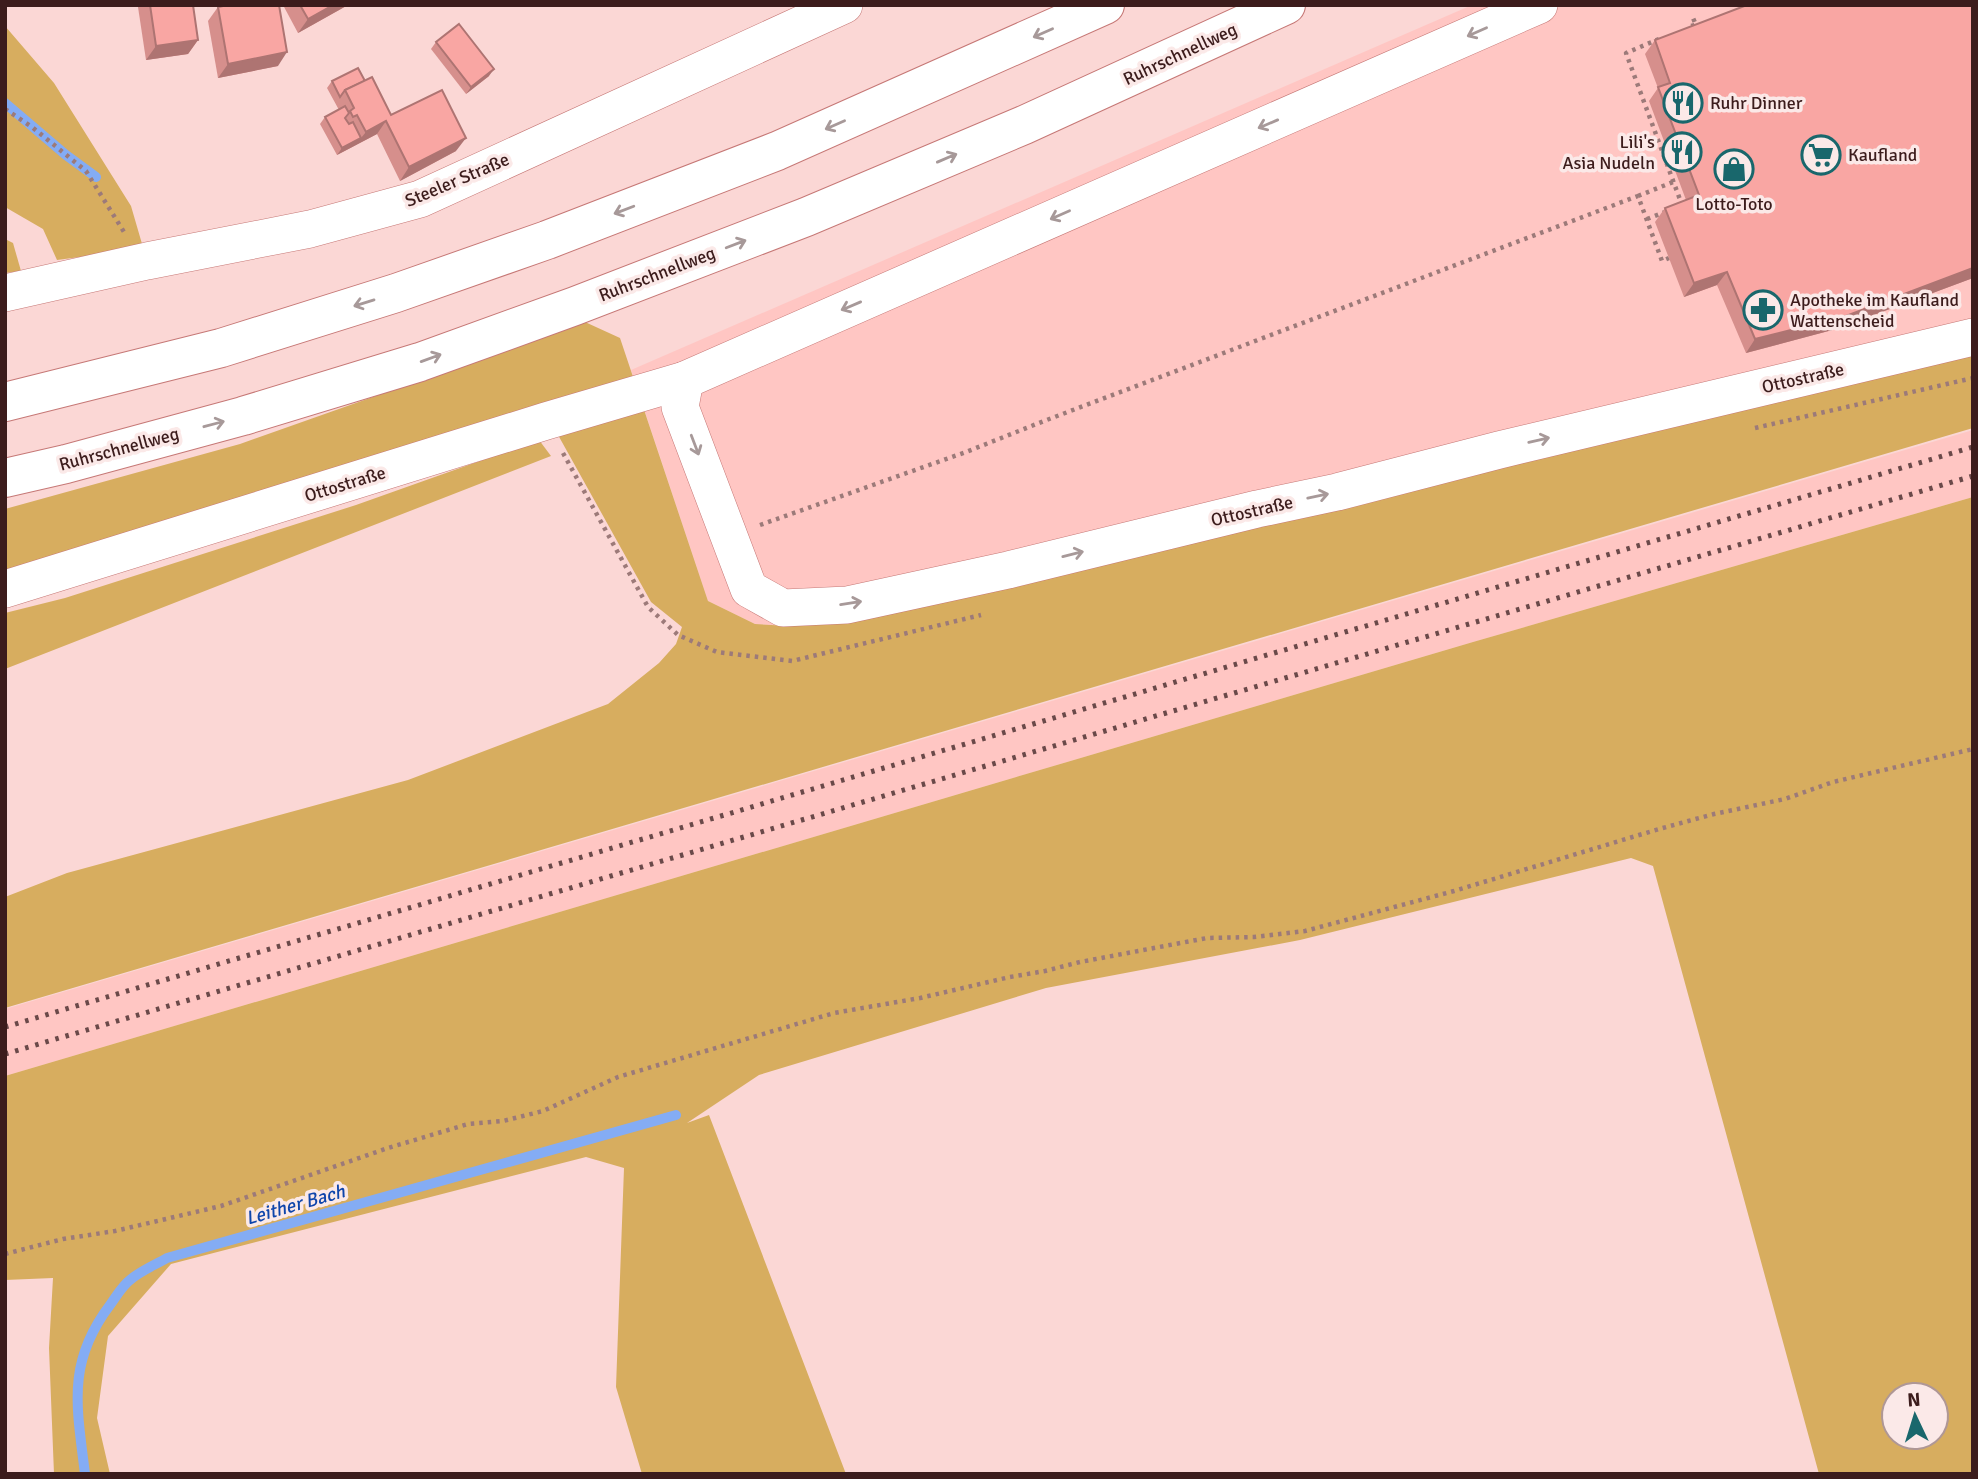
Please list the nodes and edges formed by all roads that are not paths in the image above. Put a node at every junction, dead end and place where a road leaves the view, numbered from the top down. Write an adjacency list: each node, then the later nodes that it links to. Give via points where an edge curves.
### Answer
1 (844, 5): 5 (street, Steeler Straße, via 421,199 310,229)
2 (1105, 5): 8 (highway, one-way to 8, via 777,151 547,240 221,348)
3 (1286, 5): 9 (highway, Ruhrschnellweg, one-way to 3, via 369,378 575,306 806,217 1024,125)
4 (1539, 5): 7 (street, Ottostraße, one-way to 7)
5 (5, 293)
6 (1973, 338): 7 (street, Ottostraße, one-way to 6, via 680,407 749,589 783,608 847,605 981,576)
7 (685, 380): 10 (street, Ottostraße)
8 (5, 402)
9 (5, 478)
10 (5, 589)

